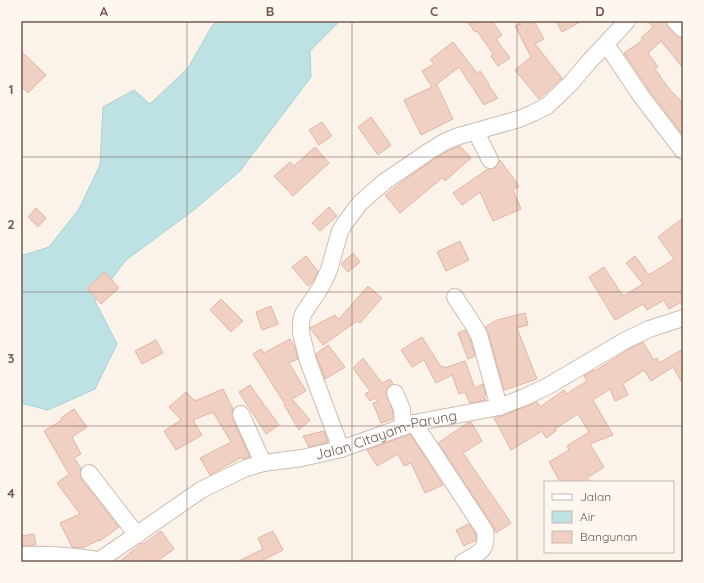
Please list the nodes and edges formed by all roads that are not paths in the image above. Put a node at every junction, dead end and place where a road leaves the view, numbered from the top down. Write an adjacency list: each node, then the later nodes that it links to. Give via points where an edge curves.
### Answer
1 (627, 21): 4 (street)
2 (675, 21): 3 (street)
3 (683, 29)
4 (606, 44): 5 (street, via 547,106); 6 (street)
5 (476, 132): 7 (street); 14 (street, via 452,138 431,150 384,182 360,203 344,223 329,270 303,314 301,333 308,361)
6 (683, 151)
7 (490, 160)
8 (455, 297): 11 (street, via 479,336)
9 (683, 318): 11 (street, Jalan Citayam-Parung, via 626,340 548,386)
10 (395, 394): 13 (street)
11 (499, 407): 13 (street, Jalan Citayam-Parung)
12 (240, 414): 15 (street)
13 (409, 425): 14 (street, Jalan Citayam-Parung); 20 (street, via 484,531 486,543 483,549)
14 (341, 449): 15 (street, Jalan Citayam-Parung)
15 (263, 463): 17 (street, Jalan Citayam-Parung, via 232,473 201,490)
16 (89, 473): 17 (street)
17 (137, 535): 19 (street, Jalan Citayam-Parung)
18 (21, 555): 19 (street, via 82,557)
19 (98, 561)
20 (464, 562)

